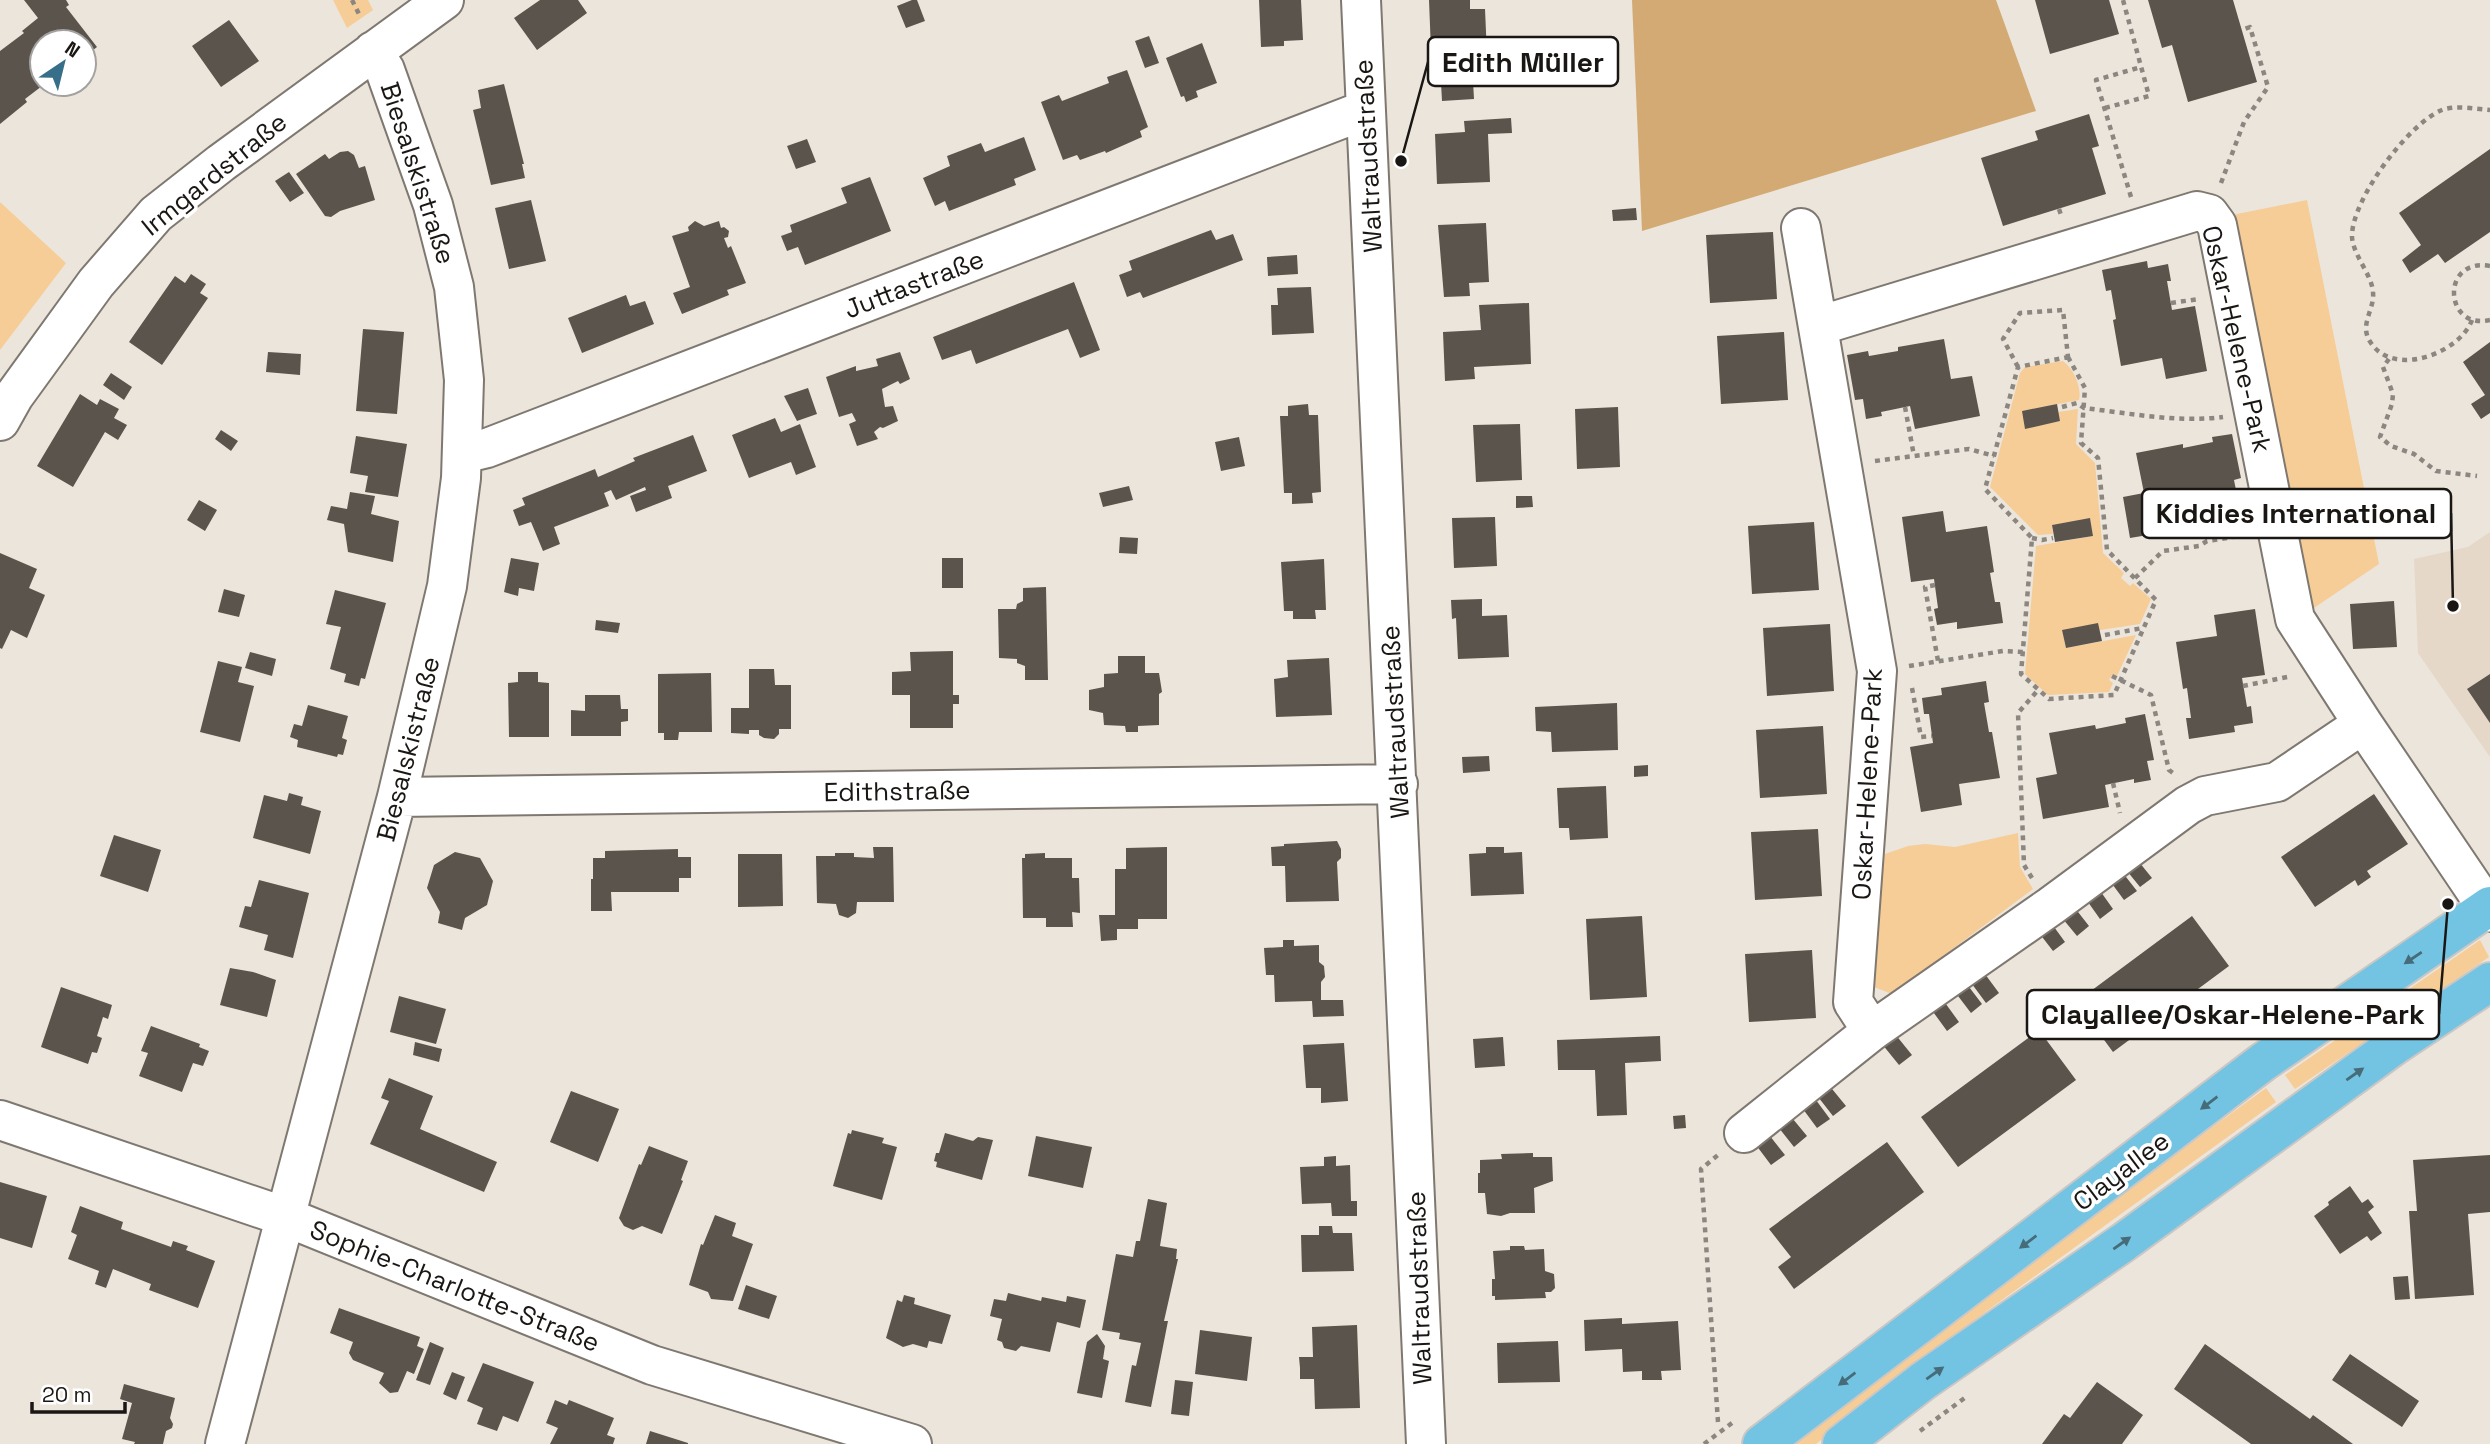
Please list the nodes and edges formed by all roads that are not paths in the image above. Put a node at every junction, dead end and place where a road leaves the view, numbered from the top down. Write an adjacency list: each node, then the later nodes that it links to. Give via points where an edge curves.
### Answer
1 (444, 0): 3 (street, Irmgardstraße)
2 (1362, 0): 4 (street, Waltraudstraße)
3 (369, 37): 7 (street, Irmgardstraße, via 156,214 96,283); 8 (street, Biesalskistraße, via 433,205 454,287 464,380)
4 (1365, 110): 8 (street, Juttastraße); 10 (street, Waltraudstraße)
5 (1801, 228): 6 (street, Oskar-Helene-Park)
6 (1818, 326): 9 (street, Oskar-Helene-Park, via 2197,211 2209,214 2217,225 2295,619); 14 (street, Oskar-Helene-Park, via 1843,466 1893,668 1853,1002)
7 (0, 421)
8 (462, 454): 11 (street, Biesalskistraße, via 447,586)
9 (2363, 724): 12 (street, Oskar-Helene-Park); 14 (street, via 2277,782 2205,796 2188,805)
10 (1398, 784): 11 (street, Edithstraße); 20 (street, Waltraudstraße)
11 (397, 797): 17 (street, Biesalskistraße)
12 (2489, 909): 21 (main road, Clayallee, one-way to 21, via 2263,1062)
13 (2490, 982): 22 (main road, one-way to 13, via 1923,1381)
14 (1872, 1031): 16 (street)
15 (0, 1120): 17 (street, Sophie-Charlotte-Straße)
16 (1744, 1133)
17 (286, 1217): 18 (street, Biesalskistraße); 19 (street, Sophie-Charlotte-Straße, via 652,1365)
18 (225, 1444)
19 (912, 1444)
20 (1426, 1444)
21 (1762, 1444)
22 (1842, 1444)

